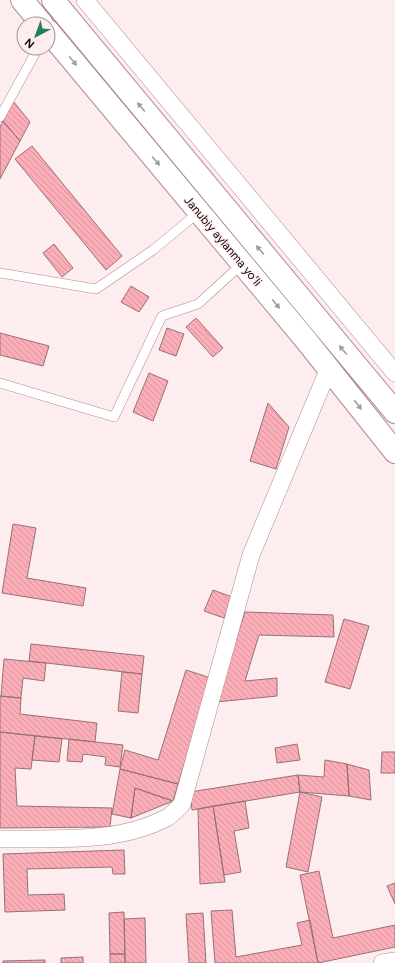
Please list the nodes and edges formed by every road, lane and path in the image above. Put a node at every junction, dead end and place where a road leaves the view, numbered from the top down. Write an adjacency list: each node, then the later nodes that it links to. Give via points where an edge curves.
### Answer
1 (22, 0): 4 (highway)
2 (53, 0): 14 (highway, Janubiy aylanma yoʻli, one-way to 2)
3 (85, 0): 12 (street)
4 (35, 16)
5 (56, 41): 8 (highway, Janubiy aylanma yoʻli, one-way to 8)
6 (34, 56): 7 (lane)
7 (0, 117)
8 (199, 212): 9 (highway, Janubiy aylanma yoʻli); 10 (lane, via 153,250 96,289)
9 (242, 264): 11 (highway, Janubiy aylanma yoʻli, one-way to 11); 13 (lane, via 198,304 162,316 114,417)
10 (0, 273)
11 (329, 368): 15 (highway, Janubiy aylanma yoʻli, one-way to 15); 16 (street, via 251,554 182,804 167,818 110,836)
12 (395, 373)
13 (0, 383)
14 (395, 412)
15 (395, 452)
16 (0, 839)
17 (395, 961): 18 (street)
18 (382, 963)

